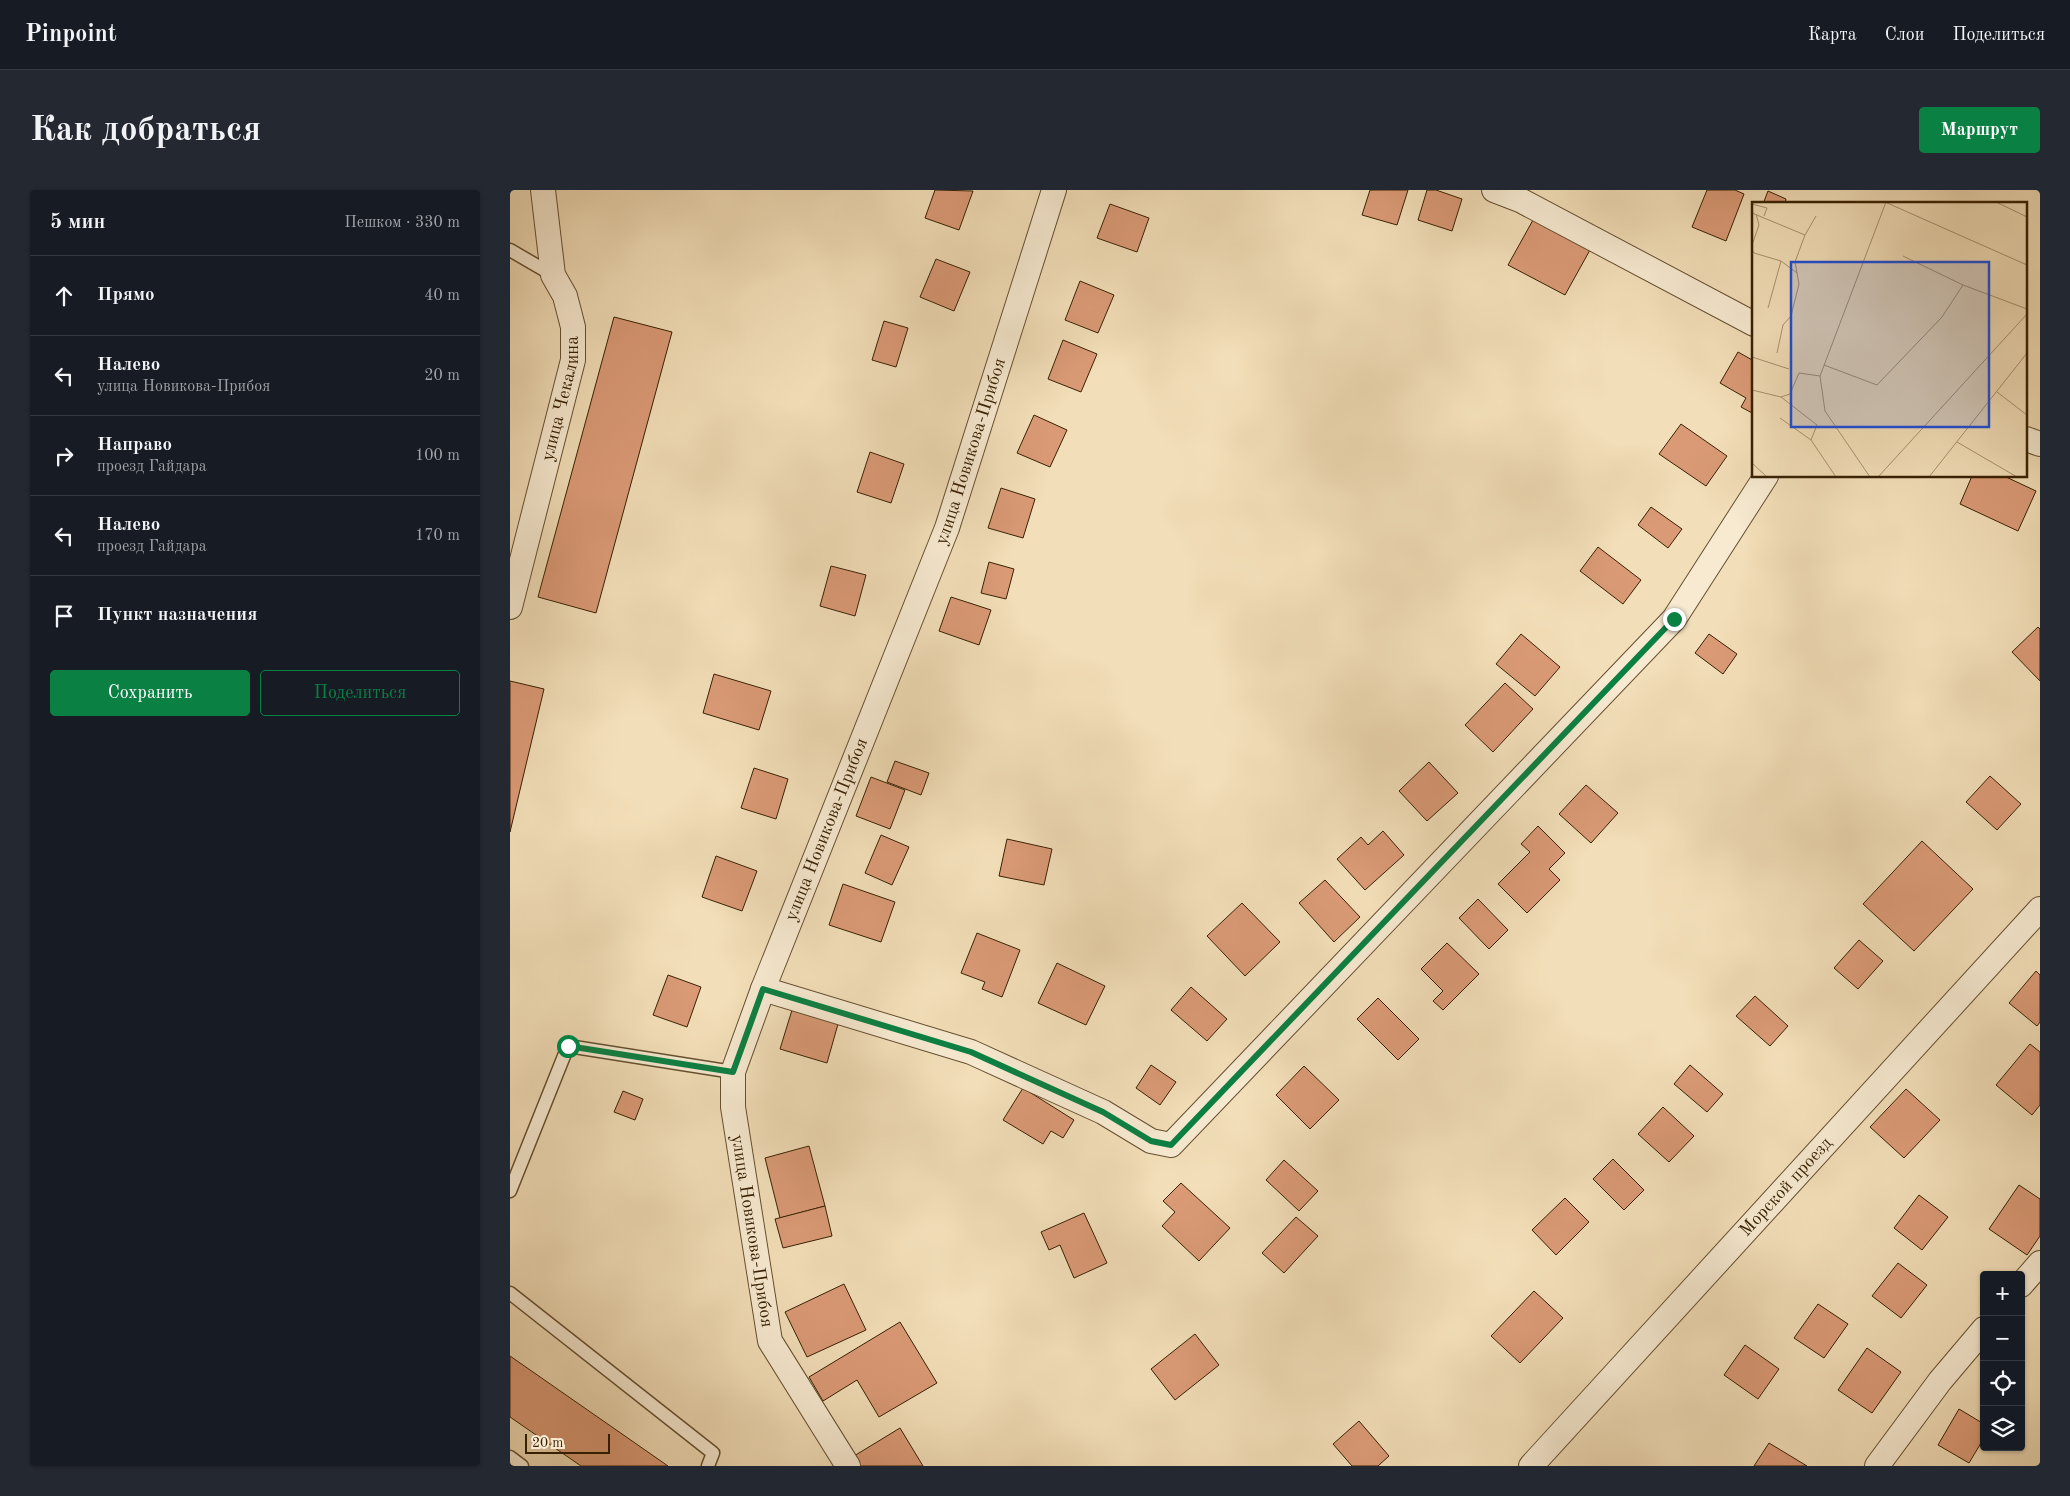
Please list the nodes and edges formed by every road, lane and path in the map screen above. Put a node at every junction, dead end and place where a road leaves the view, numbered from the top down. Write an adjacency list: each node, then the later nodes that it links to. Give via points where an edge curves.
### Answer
1 (543, 190): 5 (street, улица Чекалина)
2 (1054, 190): 12 (street, улица Новикова-Прибоя, via 947,528)
3 (1494, 190): 6 (street, via 1520,200)
4 (510, 250): 5 (lane)
5 (553, 275): 10 (street, улица Чекалина, via 565,296 573,327 572,360)
6 (1752, 323)
7 (2028, 440): 8 (street)
8 (2040, 444)
9 (1765, 478): 12 (street, via 1674,619 1171,1145 1151,1141 1103,1112 971,1052)
10 (510, 607)
11 (2040, 909): 23 (street, Морской проезд)
12 (763, 989): 13 (street, улица Новикова-Прибоя)
13 (733, 1072): 14 (lane, via 568,1046); 22 (street, улица Новикова-Прибоя, via 733,1106 770,1341)
14 (510, 1191)
15 (2040, 1263): 16 (street)
16 (2025, 1280)
17 (510, 1293): 21 (lane, via 713,1454)
18 (1980, 1334): 24 (street)
19 (510, 1457): 20 (lane)
20 (522, 1466)
21 (708, 1466)
22 (848, 1466)
23 (1532, 1466)
24 (1876, 1466)

